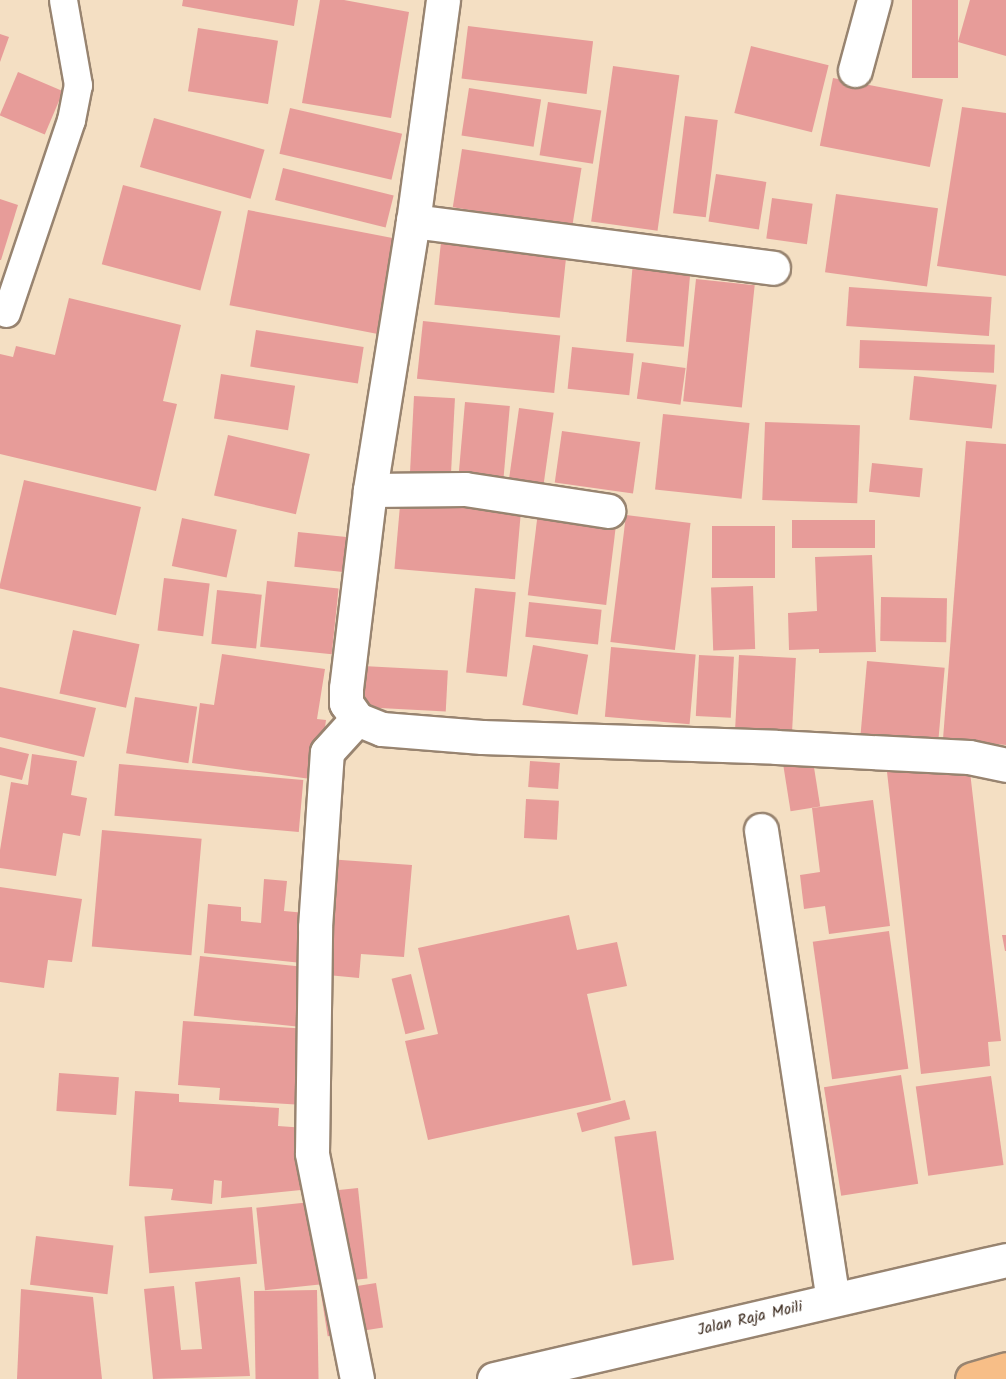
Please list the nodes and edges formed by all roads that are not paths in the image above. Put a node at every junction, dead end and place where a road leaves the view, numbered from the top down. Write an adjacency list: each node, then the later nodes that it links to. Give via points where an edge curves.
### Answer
1 (63, 0): 7 (lane, via 78,85 71,120)
2 (443, 0): 5 (street)
3 (874, 0): 4 (street)
4 (855, 70)
5 (413, 221): 6 (street); 8 (street)
6 (773, 268)
7 (6, 313)
8 (370, 490): 9 (street, via 465,489); 10 (street, via 346,688 346,703)
9 (608, 511)
10 (357, 719): 11 (street, via 382,729 482,737 969,757); 16 (street, via 327,752 315,927 312,1153)
11 (1006, 765)
12 (761, 830): 14 (street)
13 (1006, 1260): 14 (street, Jalan Raja Moili)
14 (833, 1300): 17 (street, Jalan Raja Moili)
15 (1006, 1369): 18 (main road)
16 (357, 1379)
17 (494, 1379)
18 (972, 1379)

